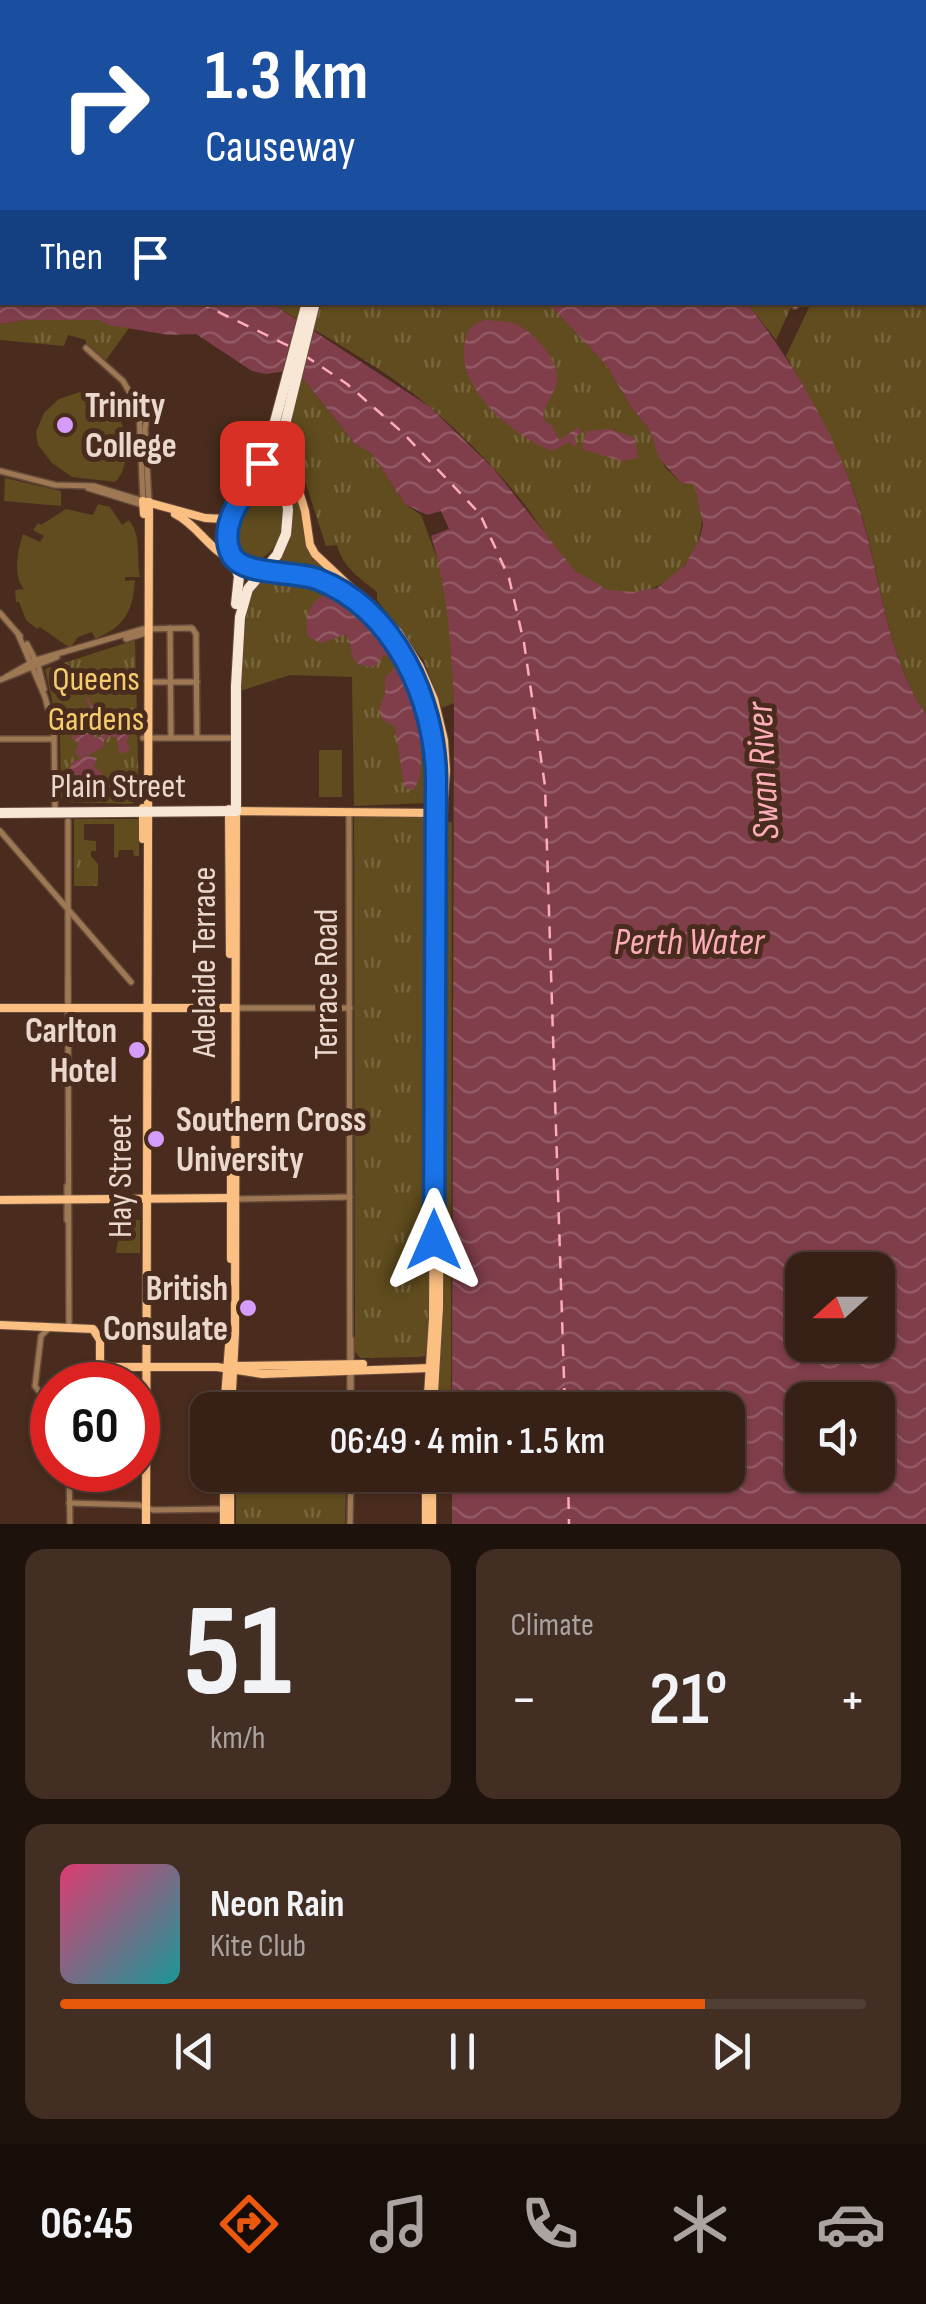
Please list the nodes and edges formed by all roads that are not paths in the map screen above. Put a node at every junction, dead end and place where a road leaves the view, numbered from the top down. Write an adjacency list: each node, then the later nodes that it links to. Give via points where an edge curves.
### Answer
1 (307, 311): 3 (highway)
2 (86, 348): 4 (street)
3 (289, 386): 6 (highway, Adelaide Terrace); 9 (highway, via 266,453)
4 (142, 403): 5 (street); 5 (street, via 160,404); 8 (street)
5 (149, 409): 8 (street)
6 (286, 418): 11 (highway, Adelaide Terrace, via 280,445 288,520); 12 (main road, via 308,540)
7 (0, 472): 8 (street)
8 (146, 504): 9 (main road, via 212,520 225,519); 10 (main road, via 186,520); 16 (main road, Hay Street)
9 (236, 507): 10 (highway, Adelaide Terrace, via 228,537)
10 (234, 560): 11 (highway); 25 (highway, Adelaide Terrace, via 240,581)
11 (264, 570): 28 (main road, via 323,581 392,641 430,718); 34 (highway, Adelaide Terrace, via 244,597 240,617)
12 (334, 572): 14 (main road); 14 (main road, via 371,594)
13 (0, 613): 17 (street)
14 (387, 620): 32 (main road, via 434,698 445,750)
15 (168, 628): 16 (street); 20 (street); 21 (street, via 192,628 196,634)
16 (146, 631): 17 (street); 19 (main road, Hay Street); 22 (main road, Hay Street)
17 (35, 663): 18 (street); 27 (street)
18 (3, 679)
19 (148, 682): 20 (street); 22 (main road, Hay Street)
20 (171, 682): 21 (street); 23 (street)
21 (197, 682): 24 (street)
22 (145, 738): 23 (street); 33 (main road, Hay Street)
23 (171, 738): 24 (street)
24 (197, 738): 25 (street)
25 (230, 738): 34 (highway, Adelaide Terrace)
26 (0, 739): 27 (street)
27 (54, 739): 29 (street)
28 (436, 791): 31 (main road); 32 (main road)
29 (54, 810): 33 (highway, Plain Street); 35 (highway, Plain Street)
30 (350, 810): 31 (main road, Plain Street); 34 (main road, Plain Street); 45 (street, Terrace Road)
31 (418, 810): 32 (main road, Plain Street); 37 (main road)
32 (440, 810): 37 (main road); 57 (main road, via 440,1306)
33 (146, 811): 34 (highway, Plain Street); 43 (main road, Hay Street)
34 (232, 811): 44 (main road, Adelaide Terrace)
35 (0, 812)
36 (68, 821): 39 (street)
37 (436, 827): 57 (main road)
38 (0, 832): 39 (street)
39 (68, 910): 40 (street); 42 (street)
40 (132, 982)
41 (0, 1008): 42 (main road)
42 (68, 1008): 43 (main road); 49 (street)
43 (146, 1008): 44 (main road); 50 (main road, Hay Street)
44 (233, 1008): 45 (street); 47 (main road, Adelaide Terrace)
45 (350, 1008): 46 (street, Terrace Road)
46 (350, 1198): 47 (street); 60 (street, Terrace Road)
47 (233, 1199): 50 (main road); 59 (main road, Adelaide Terrace)
48 (0, 1200): 49 (main road)
49 (68, 1200): 50 (main road); 53 (street)
50 (146, 1200): 56 (main road, Hay Street)
51 (0, 1326): 52 (main road)
52 (50, 1326): 53 (main road); 54 (street, via 41,1336)
53 (69, 1327): 55 (main road, via 95,1330)
54 (38, 1362)
55 (102, 1362)
56 (147, 1362)
57 (432, 1366): 60 (main road); 63 (main road)
58 (160, 1367): 59 (main road)
59 (230, 1368): 60 (main road, via 262,1374); 61 (main road, Adelaide Terrace)
60 (350, 1368): 62 (street, Terrace Road)
61 (229, 1392)
62 (350, 1392)
63 (431, 1392)
64 (69, 1492): 69 (street)
65 (146, 1492): 70 (main road, Hay Street)
66 (227, 1492): 71 (main road)
67 (350, 1492): 75 (street)
68 (429, 1492): 76 (main road)
69 (70, 1504): 70 (street); 72 (street)
70 (146, 1508): 71 (street); 73 (main road, Hay Street)
71 (227, 1510): 74 (main road)
72 (70, 1524)
73 (146, 1524)
74 (227, 1524)
75 (350, 1524)
76 (429, 1524)

